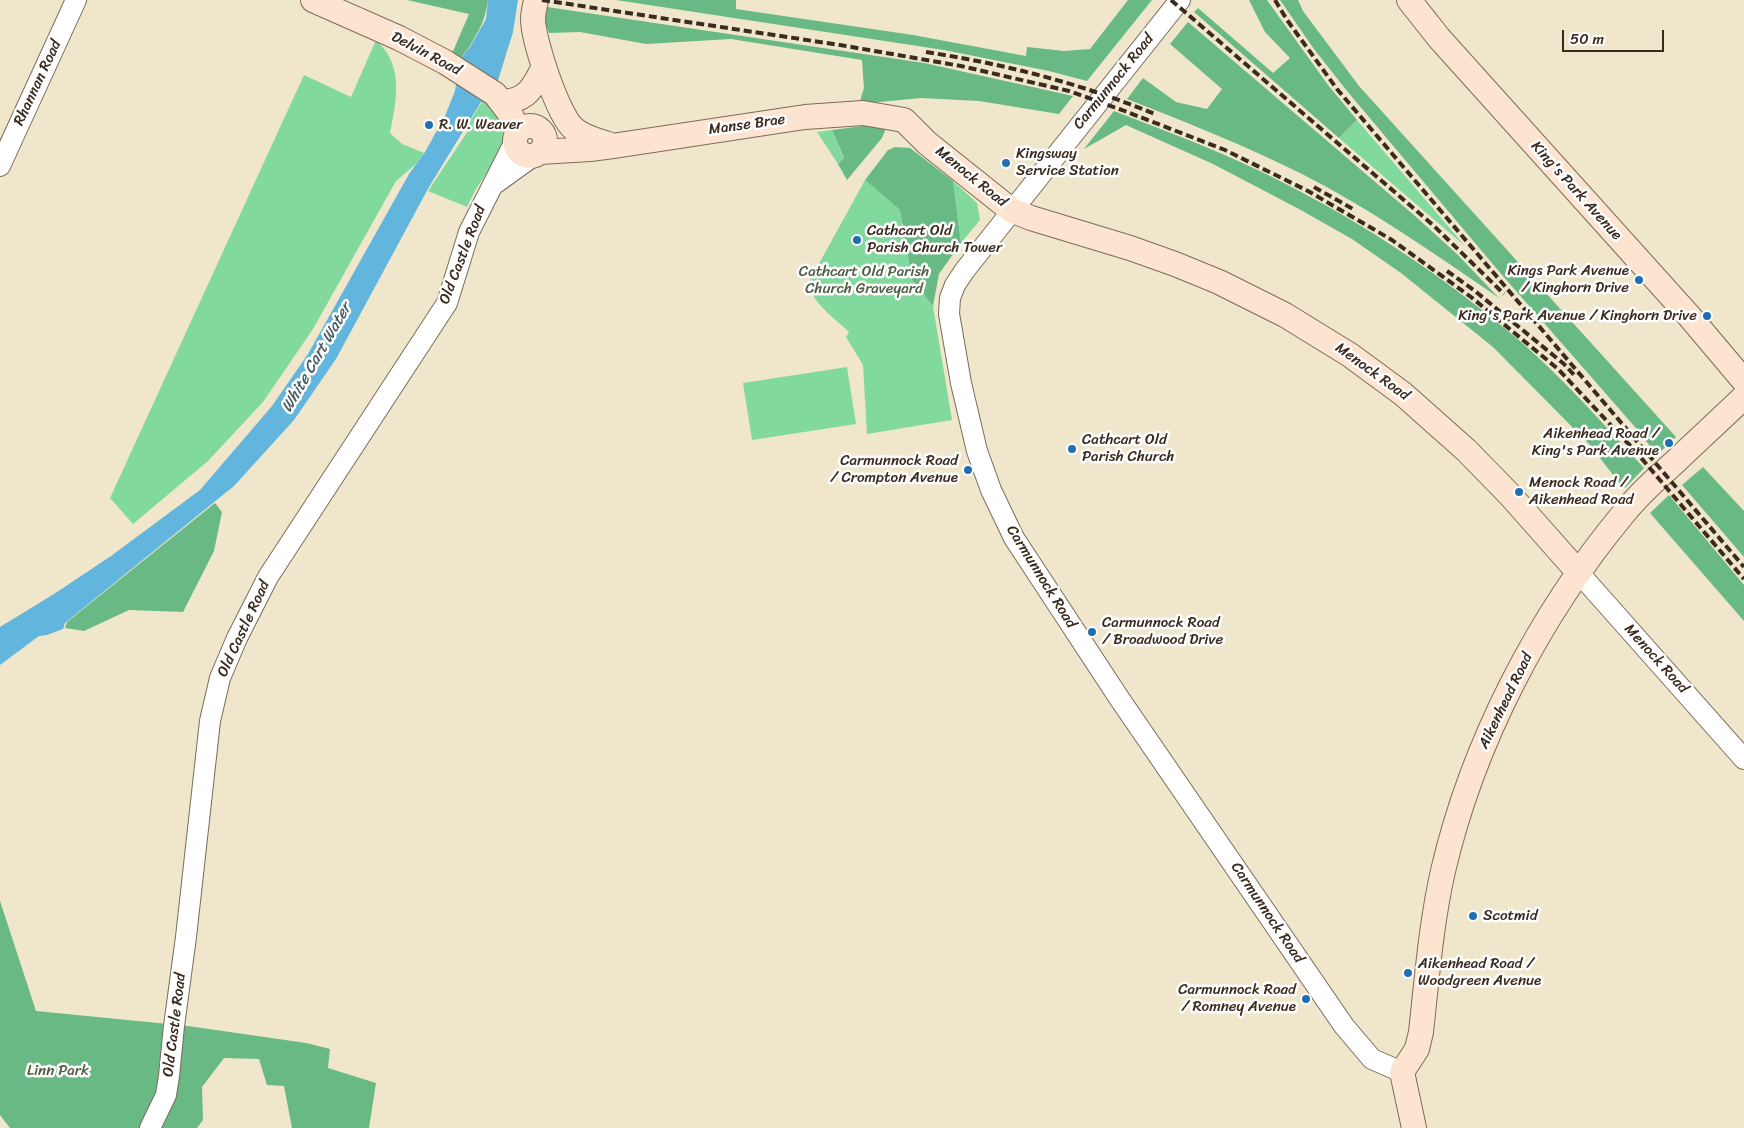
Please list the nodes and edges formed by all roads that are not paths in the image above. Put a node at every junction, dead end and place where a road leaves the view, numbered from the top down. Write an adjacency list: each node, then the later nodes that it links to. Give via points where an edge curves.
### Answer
1 (76, 0): 11 (street, Rhannan Road)
2 (313, 0): 7 (main road, Delvin Road, via 446,62)
3 (536, 0): 6 (main road, Old Castle Road, via 533,18)
4 (1180, 0): 12 (street, Carmunnock Road)
5 (1409, 0): 13 (main road, King's Park Avenue, via 1439,38)
6 (540, 63): 7 (main road, via 528,94 516,100); 9 (main road, Old Castle Road); 10 (main road, Old Castle Road, via 559,108 572,128 583,136)
7 (498, 98): 9 (main road, Delvin Road)
8 (904, 120): 10 (main road, Manse Brae, via 864,113 805,117); 12 (main road, Menock Road)
9 (532, 140): 10 (main road, Manse Brae, via 590,149); 18 (street, Old Castle Road, via 494,184 469,232 447,303 268,577 220,678 210,721 170,1076 166,1094)
10 (613, 146)
11 (0, 166)
12 (1011, 210): 15 (main road, Menock Road, via 1130,248 1227,286 1286,315 1350,355 1403,394 1466,450); 17 (street, Carmunnock Road, via 964,270 950,298 949,314 961,383 977,451 991,490 1030,564 1344,1026 1372,1059)
13 (1744, 381)
14 (1744, 397): 15 (main road, Aikenhead Road, via 1643,491)
15 (1579, 573): 16 (street, Menock Road); 17 (main road, Aikenhead Road, via 1546,620 1505,696 1462,802 1434,917 1421,1032 1417,1049)
16 (1744, 759)
17 (1402, 1072): 19 (main road)
18 (150, 1128)
19 (1414, 1128)

